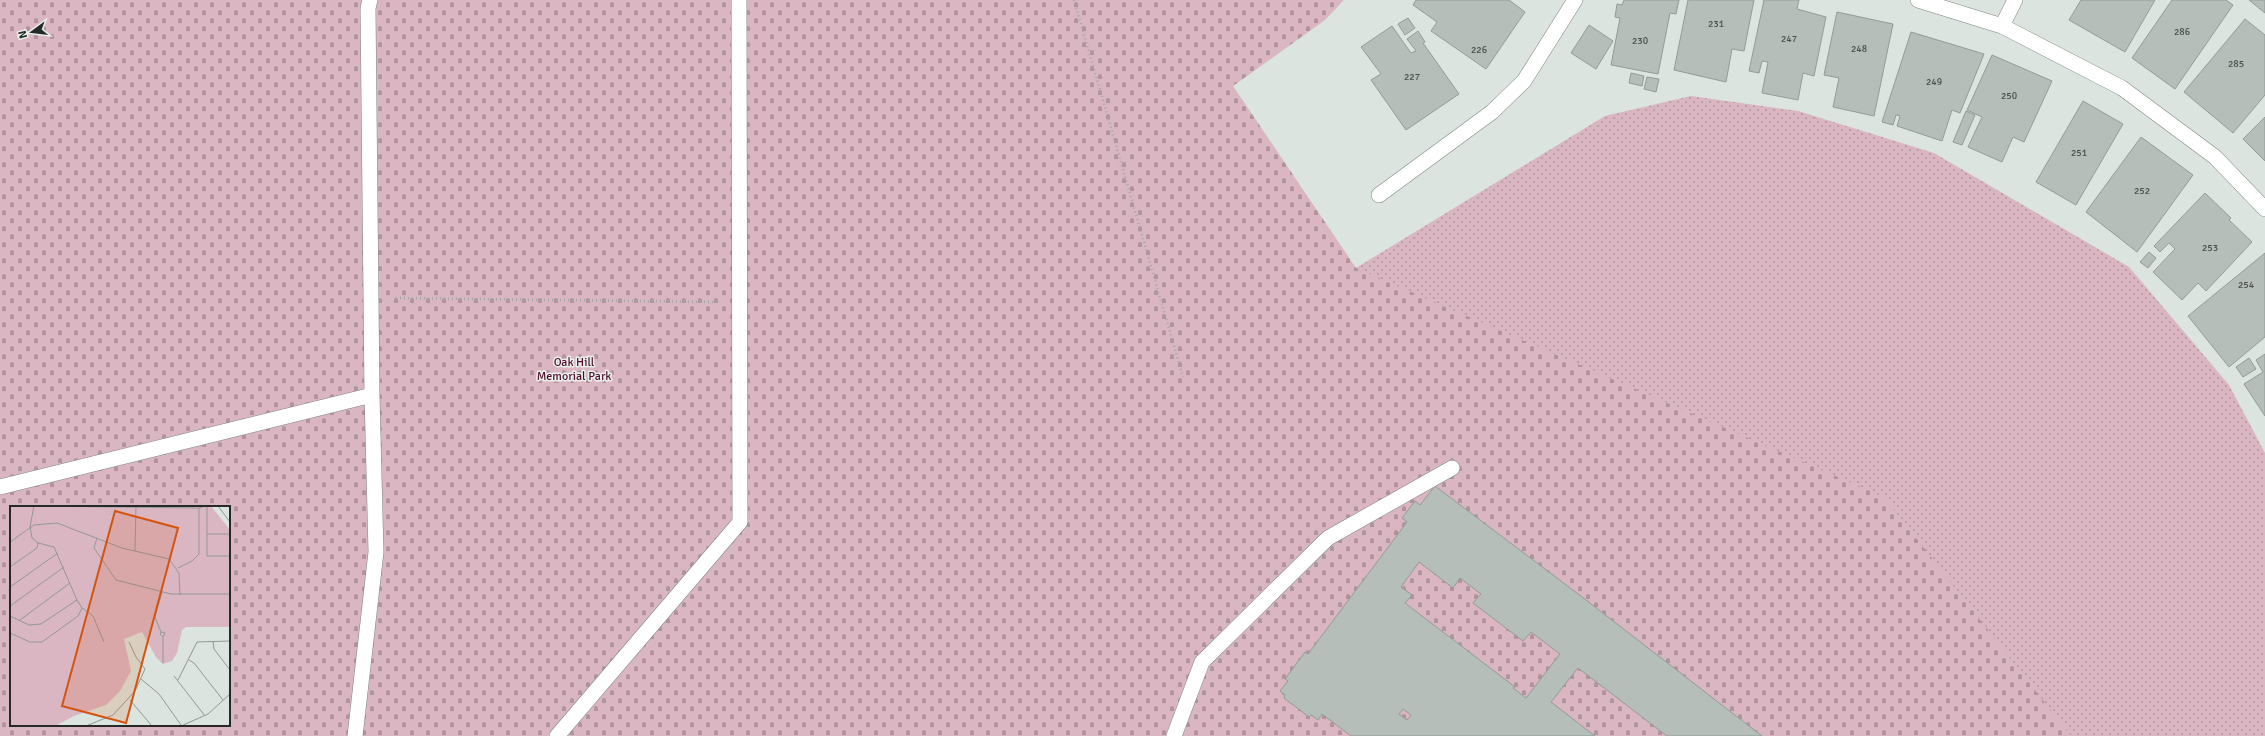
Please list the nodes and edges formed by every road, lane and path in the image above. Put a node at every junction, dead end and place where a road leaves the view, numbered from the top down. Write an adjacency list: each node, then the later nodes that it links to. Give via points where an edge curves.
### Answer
1 (370, 0): 10 (lane, via 368,8)
2 (739, 0): 11 (lane)
3 (1074, 0): 12 (path)
4 (1575, 0): 8 (lane, via 1524,81 1492,112)
5 (1918, 0): 7 (lane)
6 (2015, 0): 7 (lane)
7 (2002, 26): 9 (lane, via 2122,88 2215,157)
8 (1379, 194)
9 (2265, 209)
10 (371, 298): 11 (path); 13 (lane)
11 (739, 302): 17 (lane, via 740,522)
12 (1183, 376)
13 (372, 395): 15 (lane); 16 (lane, via 376,552)
14 (1452, 468): 18 (lane, via 1328,538 1202,662)
15 (0, 487)
16 (355, 736)
17 (557, 736)
18 (1174, 736)

